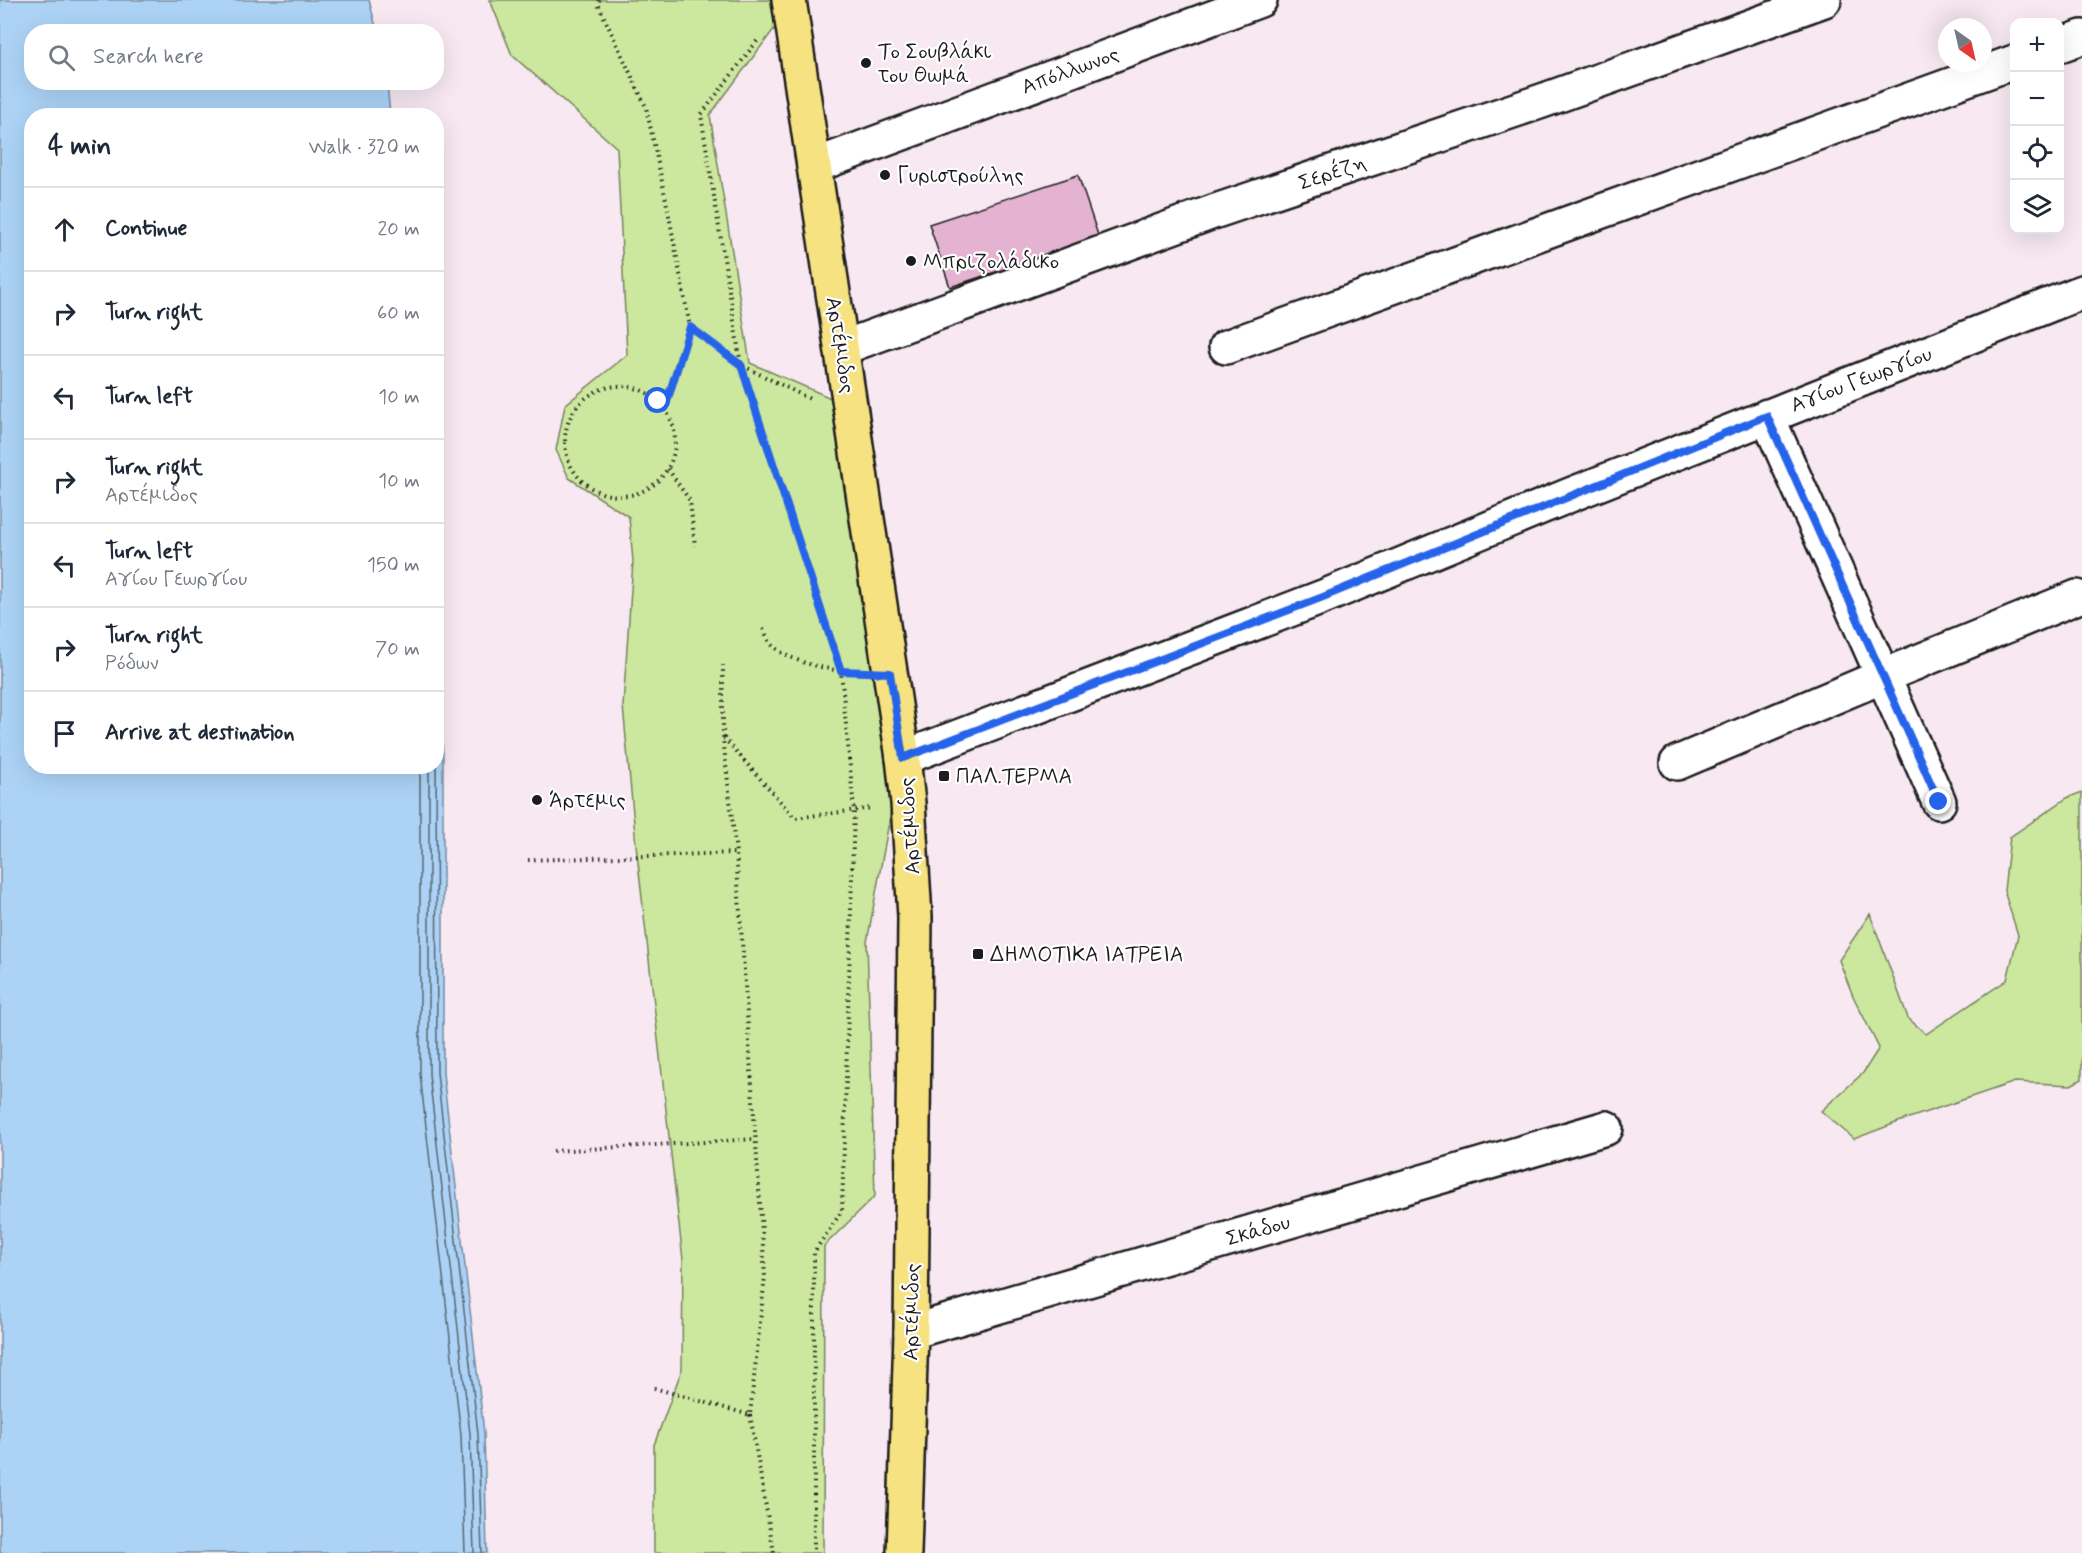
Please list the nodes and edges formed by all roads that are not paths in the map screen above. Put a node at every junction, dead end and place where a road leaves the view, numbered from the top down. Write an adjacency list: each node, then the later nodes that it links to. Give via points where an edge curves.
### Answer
1 (789, 0): 7 (main road, Αρτέμιδος)
2 (1260, 0): 7 (street, Απόλλωνος)
3 (1824, 0): 10 (street, Σερέζη, via 1213,212)
4 (2082, 37): 5 (street)
5 (2064, 44)
6 (2010, 63): 9 (street)
7 (814, 166): 10 (main road, Αρτέμιδος)
8 (2082, 292): 11 (street, Αγίου Γεωργίου)
9 (1226, 347)
10 (842, 348): 14 (main road, Αρτέμιδος)
11 (1767, 416): 13 (street); 14 (street, Αγίου Γεωργίου, via 1323,597)
12 (2077, 597): 13 (street)
13 (1883, 676): 15 (street); 16 (street)
14 (903, 758): 18 (main road, Αρτέμιδος, via 915,917)
15 (1677, 763)
16 (1939, 802)
17 (1606, 1128): 18 (street, Σκάδου)
18 (911, 1332): 19 (main road, Αρτέμιδος)
19 (904, 1553)

